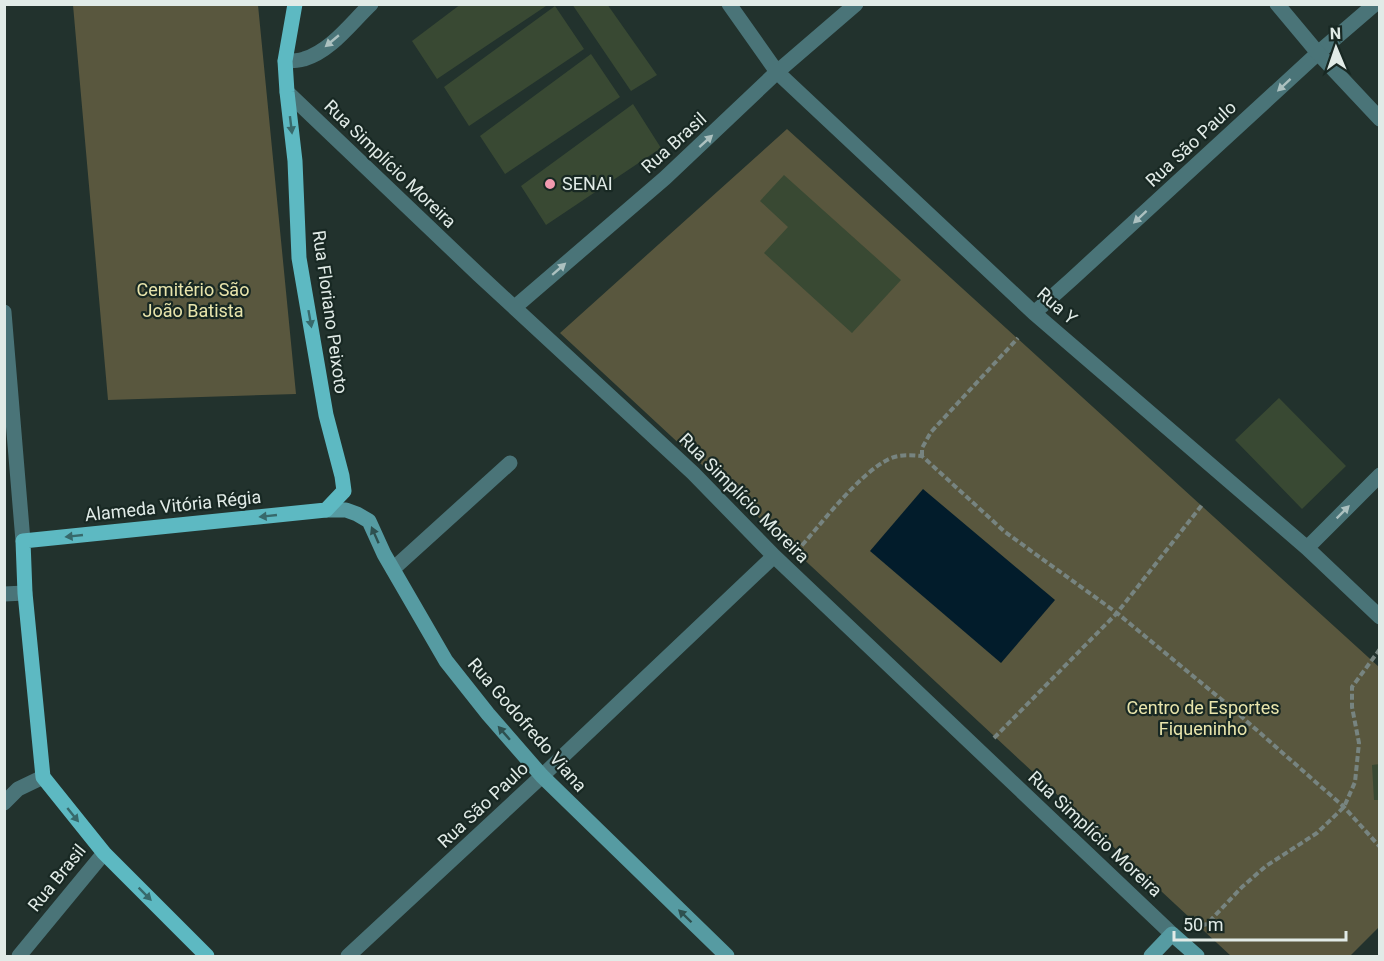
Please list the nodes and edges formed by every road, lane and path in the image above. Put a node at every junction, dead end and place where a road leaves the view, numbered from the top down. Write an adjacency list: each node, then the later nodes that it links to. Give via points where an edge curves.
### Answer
1 (295, 4): 8 (main road, Rua Floriano Peixoto)
2 (371, 4): 8 (street, one-way to 8, via 315,55)
3 (729, 4): 9 (street, Rua Y)
4 (856, 4): 9 (street, Rua Brasil)
5 (1277, 4): 7 (street)
6 (1375, 4): 7 (street, Rua São Paulo)
7 (1318, 53): 11 (street); 14 (street, Rua São Paulo, one-way to 14)
8 (285, 61): 10 (main road, Rua Floriano Peixoto)
9 (777, 72): 12 (street, Rua Brasil, one-way to 9, via 665,178); 14 (street, Rua Y)
10 (287, 92): 12 (street, Rua Simplício Moreira); 21 (main road, Rua Floriano Peixoto, one-way to 21, via 295,161 299,258 326,415 344,491)
11 (1380, 119)
12 (515, 307): 25 (street, Rua Simplício Moreira, via 693,473)
13 (4, 312): 15 (street)
14 (1034, 313): 23 (street, Rua Y)
15 (5, 318): 22 (street)
16 (1018, 338): 17 (path, via 931,432)
17 (922, 456): 24 (path, via 891,458 867,473); 29 (path, via 1005,532)
18 (510, 462): 26 (street)
19 (1380, 476): 23 (street, one-way to 19)
20 (1202, 505): 29 (path)
21 (326, 510): 22 (main road, Alameda Vitória Régia, one-way to 22); 26 (main road, Rua Godofredo Viana, one-way to 21, via 369,521 346,510)
22 (23, 541): 27 (main road)
23 (1307, 548): 30 (street, Rua Y)
24 (796, 552)
25 (774, 556): 33 (street, Rua São Paulo); 39 (street, Rua Simplício Moreira)
26 (393, 569): 33 (main road, Rua Godofredo Viana, one-way to 26, via 446,662)
27 (26, 593): 28 (street); 34 (main road)
28 (4, 594)
29 (1116, 613): 32 (path); 36 (path)
30 (1380, 617)
31 (1380, 649): 36 (path, via 1352,687 1359,743 1355,782)
32 (994, 738)
33 (542, 776): 42 (street, Rua São Paulo); 43 (main road, Rua Godofredo Viana, one-way to 33)
34 (43, 777): 35 (street, via 18,789); 38 (main road, one-way to 38)
35 (4, 803)
36 (1344, 807): 37 (path); 39 (path, via 1317,833 1266,866 1207,924)
37 (1380, 847)
38 (104, 853): 40 (street, Rua Brasil); 41 (main road, one-way to 41)
39 (1172, 934): 44 (main road); 45 (main road)
40 (19, 957)
41 (207, 957)
42 (348, 957)
43 (727, 957)
44 (1151, 957)
45 (1197, 957)

